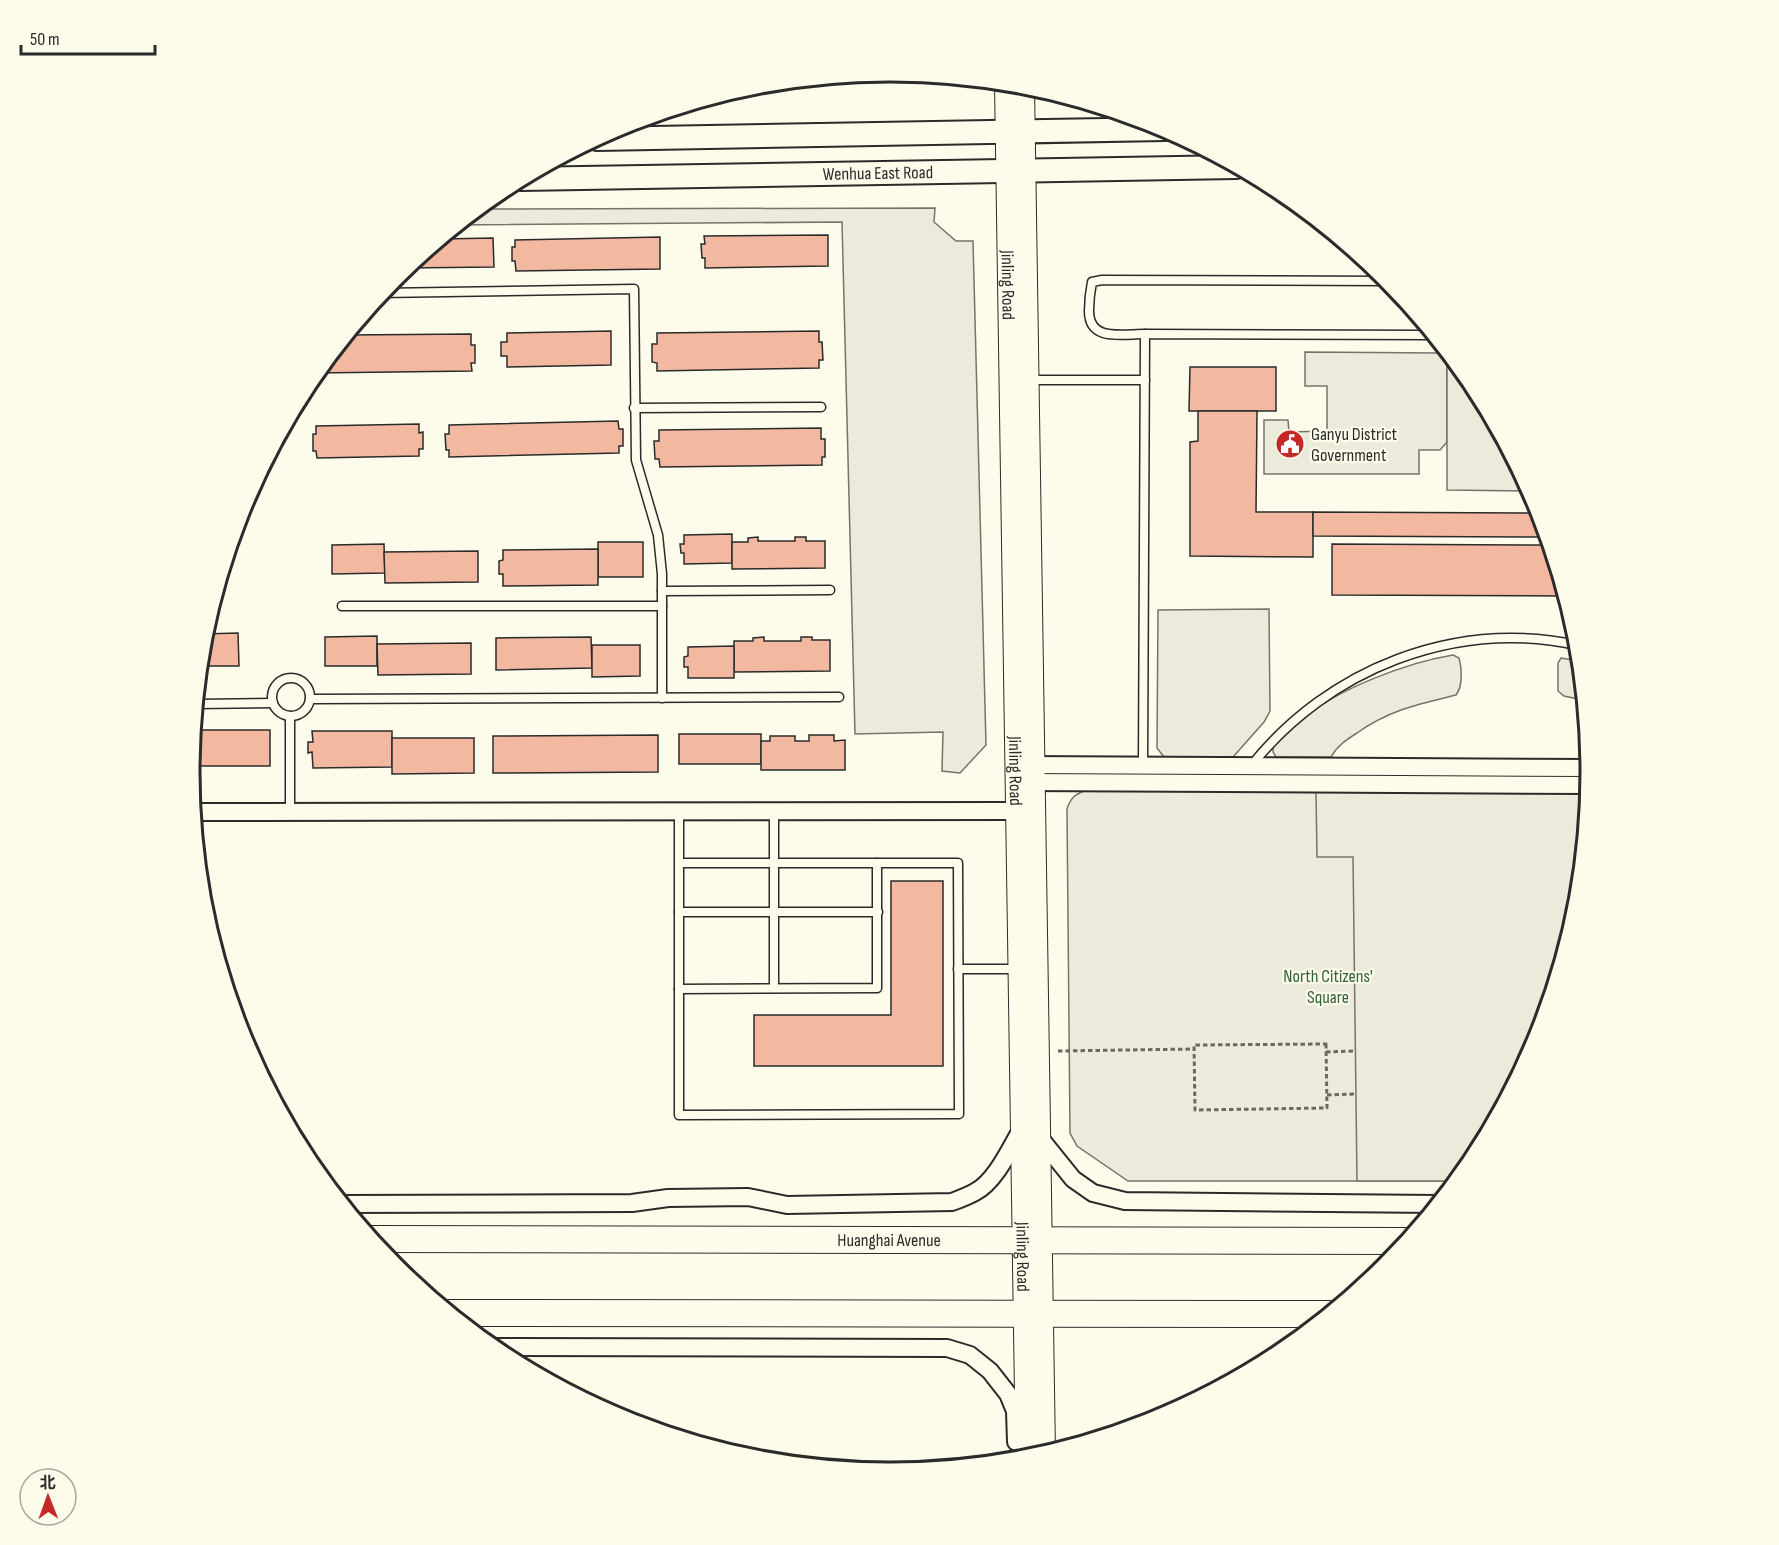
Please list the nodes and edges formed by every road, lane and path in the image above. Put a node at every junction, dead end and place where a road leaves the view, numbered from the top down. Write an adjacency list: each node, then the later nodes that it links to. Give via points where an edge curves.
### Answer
1 (1007, 93): 4 (street, Jinling Road)
2 (1022, 96): 4 (street, Jinling Road)
3 (1139, 130): 4 (main road)
4 (1015, 132): 5 (main road); 7 (street, Jinling Road)
5 (617, 139)
6 (1221, 168): 7 (main road, Wenhua East Road)
7 (1016, 171): 8 (main road, Wenhua East Road); 13 (street, Jinling Road); 31 (street, Jinling Road)
8 (539, 179)
9 (1373, 281): 11 (lane, via 1092,282 1089,320 1095,330 1106,334)
10 (395, 293): 16 (lane, via 634,289)
11 (1145, 334): 12 (lane); 14 (lane)
12 (1422, 335)
13 (1028, 380): 14 (lane); 31 (street, Jinling Road)
14 (1145, 380): 28 (lane)
15 (821, 407): 16 (lane)
16 (634, 408): 18 (lane, via 636,460 658,535)
17 (830, 590): 18 (lane)
18 (662, 591): 20 (lane)
19 (342, 606): 20 (lane)
20 (662, 606): 23 (lane)
21 (1567, 643): 29 (lane, via 1482,639 1453,643 1373,668 1324,696 1281,732)
22 (839, 697): 23 (lane)
23 (662, 698): 24 (lane)
24 (310, 699): 25 (lane, via 306,685 293,679 279,683); 27 (lane, via 303,712)
25 (273, 703): 26 (lane); 27 (lane)
26 (203, 704)
27 (290, 716): 36 (lane)
28 (1143, 766): 29 (street); 31 (street)
29 (1251, 766): 30 (street)
30 (1580, 768)
31 (1025, 773): 32 (street); 34 (street, Jinling Road); 49 (street, Jinling Road)
32 (1579, 785)
33 (774, 811): 34 (street); 37 (street); 39 (lane)
34 (1016, 811): 45 (street, Jinling Road)
35 (201, 812): 36 (street)
36 (290, 812): 37 (street)
37 (679, 812): 38 (lane)
38 (679, 863): 39 (lane); 41 (lane)
39 (774, 863): 40 (lane); 42 (lane)
40 (878, 863): 43 (lane); 44 (lane, via 958,863)
41 (679, 912): 42 (lane); 47 (lane)
42 (774, 912): 43 (lane); 46 (lane)
43 (878, 912): 46 (lane, via 878,988)
44 (958, 969): 45 (lane); 47 (lane, via 958,1114 679,1115)
45 (1018, 969): 54 (street, Jinling Road)
46 (774, 988): 47 (lane)
47 (679, 989)
48 (1194, 1049): 49 (path); 50 (path, via 1194,1045 1326,1044); 53 (path, via 1195,1110 1327,1108)
49 (1039, 1051): 55 (street, Jinling Road)
50 (1326, 1052): 51 (path); 53 (path)
51 (1356, 1052)
52 (1356, 1094): 53 (path)
53 (1327, 1095)
54 (1021, 1130): 56 (street, via 987,1183 977,1192 952,1202 787,1205 736,1197 632,1203); 59 (street, Jinling Road)
55 (1040, 1138): 57 (street, via 1073,1179 1093,1193 1125,1201); 59 (street, Jinling Road)
56 (351, 1204)
57 (1428, 1204)
58 (382, 1239): 59 (main road, Huanghai Avenue)
59 (1032, 1240): 60 (main road, Huanghai Avenue); 62 (street, Jinling Road)
60 (1395, 1241)
61 (461, 1313): 62 (main road)
62 (1033, 1313): 63 (main road); 65 (street, Jinling Road); 66 (street, Jinling Road)
63 (1317, 1314)
64 (508, 1347): 67 (street, via 947,1348 970,1355 990,1371 1008,1394 1016,1411)
65 (1044, 1444)
66 (1027, 1448)
67 (1016, 1450)

